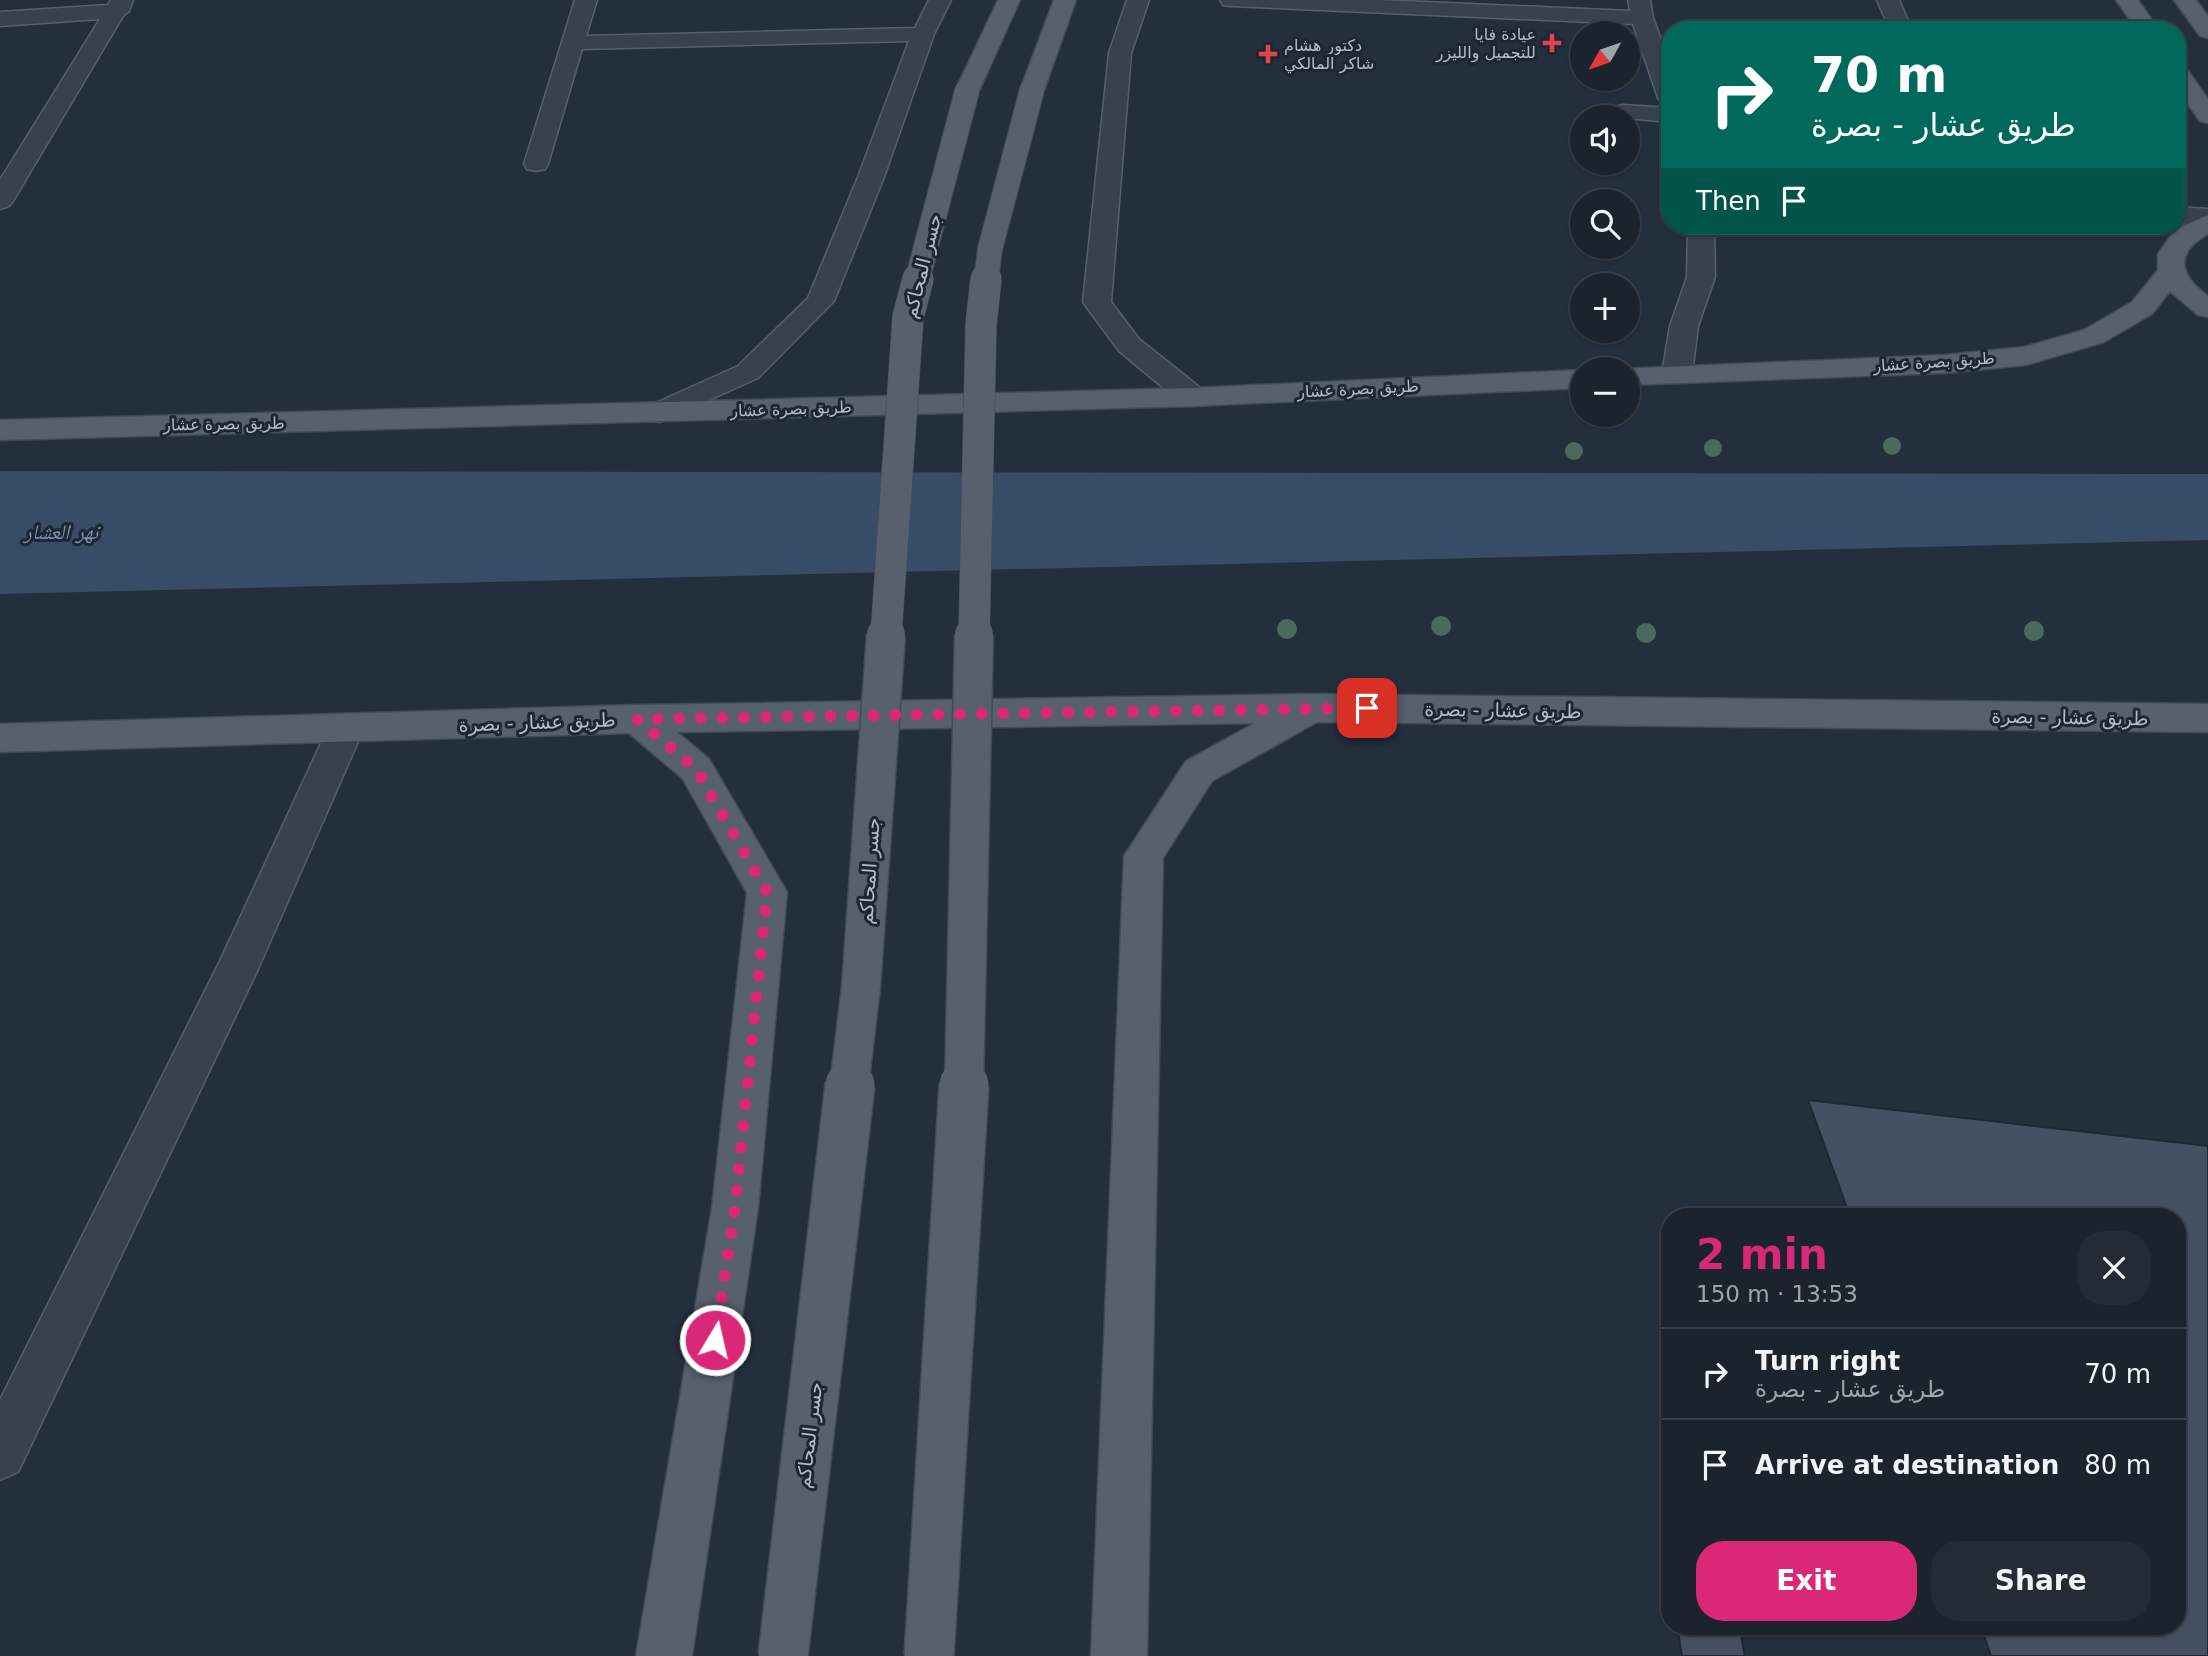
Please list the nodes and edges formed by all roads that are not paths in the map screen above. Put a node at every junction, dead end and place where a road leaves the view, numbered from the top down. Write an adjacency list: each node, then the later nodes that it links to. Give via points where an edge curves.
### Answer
1 (586, 0): 16 (street)
2 (940, 0): 15 (street)
3 (1009, 0): 41 (main road, جسر المحاكم, bridge, via 967,91 908,317 861,987)
4 (1065, 0): 42 (main road, bridge, via 1032,90 990,249 981,325 965,1065)
5 (1138, 0): 31 (street, via 1119,66 1097,302 1129,345)
6 (1231, 0): 9 (street)
7 (1888, 0): 13 (street)
8 (2127, 0): 14 (main road)
9 (1348, 2): 11 (street)
10 (120, 5): 12 (street); 21 (street)
11 (1641, 9): 17 (street)
12 (0, 19)
13 (1898, 21)
14 (2142, 21)
15 (923, 34): 16 (street); 32 (street, via 872,177 820,301 748,372)
16 (573, 43): 20 (street)
17 (1661, 70)
18 (1640, 113): 19 (street)
19 (1661, 114)
20 (536, 164)
21 (0, 201)
22 (2186, 216): 23 (street)
23 (2208, 217)
24 (2208, 223): 26 (main road, via 2171,249)
25 (1701, 235): 28 (street, via 1701,276 1684,326)
26 (2171, 272): 27 (main road, via 2181,287); 28 (main road, طريق بصرة عشار, via 2142,308 2094,336 2026,356)
27 (2208, 309)
28 (1678, 374): 29 (main road, طريق بصرة عشار)
29 (1640, 376)
30 (1570, 380): 31 (main road, طريق بصرة عشار)
31 (1193, 397): 32 (main road, طريق بصرة عشار)
32 (660, 413): 33 (main road, طريق بصرة عشار)
33 (0, 429)
34 (1312, 708): 35 (main road, طريق عشار - بصرة); 36 (main road, طريق عشار - بصرة); 43 (main road, via 1199,771 1144,856)
35 (2208, 718)
36 (637, 719): 37 (main road, طريق عشار - بصرة); 40 (main road, via 696,769 767,892 735,1208)
37 (346, 728): 38 (main road, طريق عشار - بصرة); 39 (street, via 237,969)
38 (0, 738)
39 (0, 1454)
40 (664, 1656)
41 (783, 1656)
42 (929, 1656)
43 (1118, 1656)

